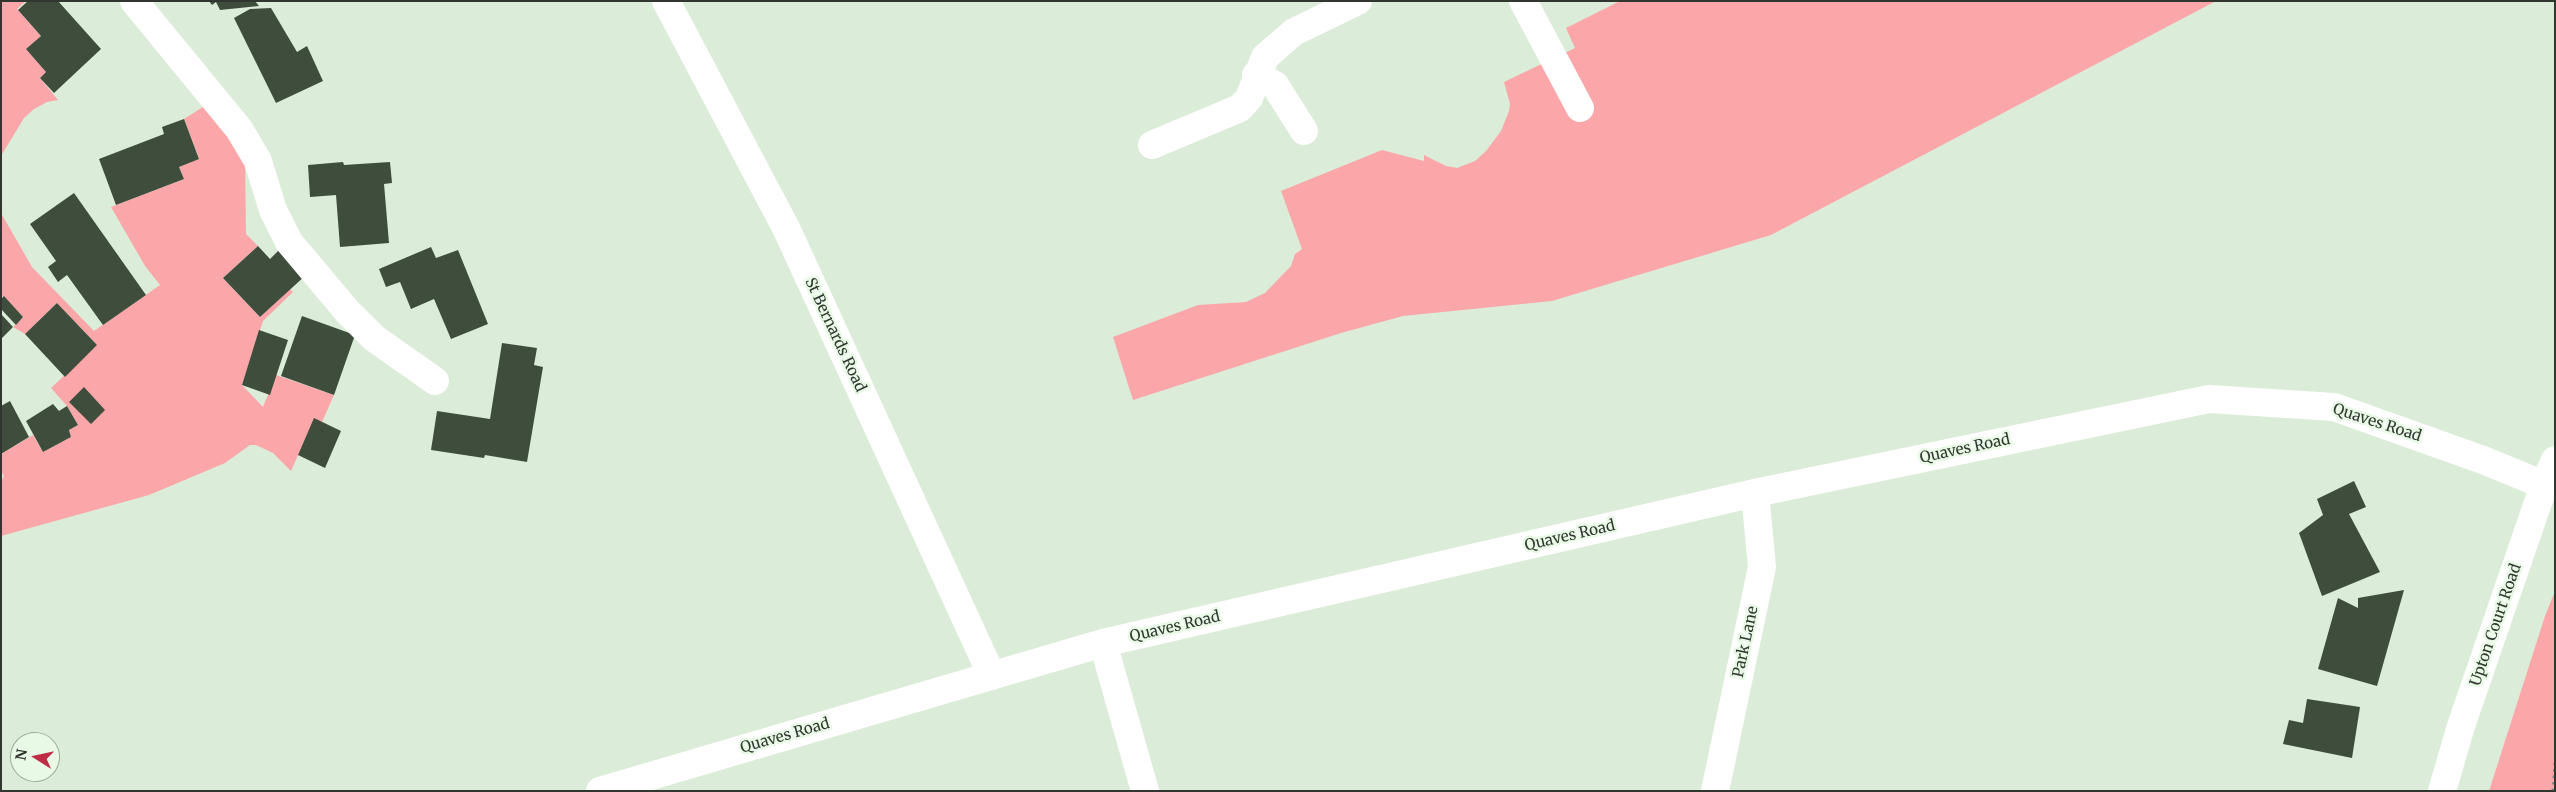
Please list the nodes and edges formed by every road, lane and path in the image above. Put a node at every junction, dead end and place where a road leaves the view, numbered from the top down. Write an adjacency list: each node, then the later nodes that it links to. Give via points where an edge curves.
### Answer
1 (134, 1): 9 (street, via 183,58 250,146 265,178 279,225 289,242 374,338)
2 (666, 1): 14 (street, St Bernards Road, via 787,230)
3 (1358, 1): 5 (street, via 1294,32)
4 (1523, 1): 6 (street)
5 (1260, 66): 7 (street); 8 (street, via 1249,98 1240,108)
6 (1580, 108)
7 (1304, 131)
8 (1152, 146)
9 (435, 381)
10 (2555, 460): 11 (street, Upton Court Road)
11 (2544, 485): 12 (street, Quaves Road, via 2334,407 2209,398); 19 (street, Upton Court Road, via 2461,726)
12 (1755, 493): 13 (street, Quaves Road); 18 (street, Park Lane, via 1762,567)
13 (1103, 643): 14 (street, Quaves Road); 17 (street)
14 (992, 676): 16 (street, Quaves Road)
15 (2555, 763): 20 (path)
16 (600, 791)
17 (1144, 791)
18 (1715, 791)
19 (2442, 791)
20 (2553, 791)

